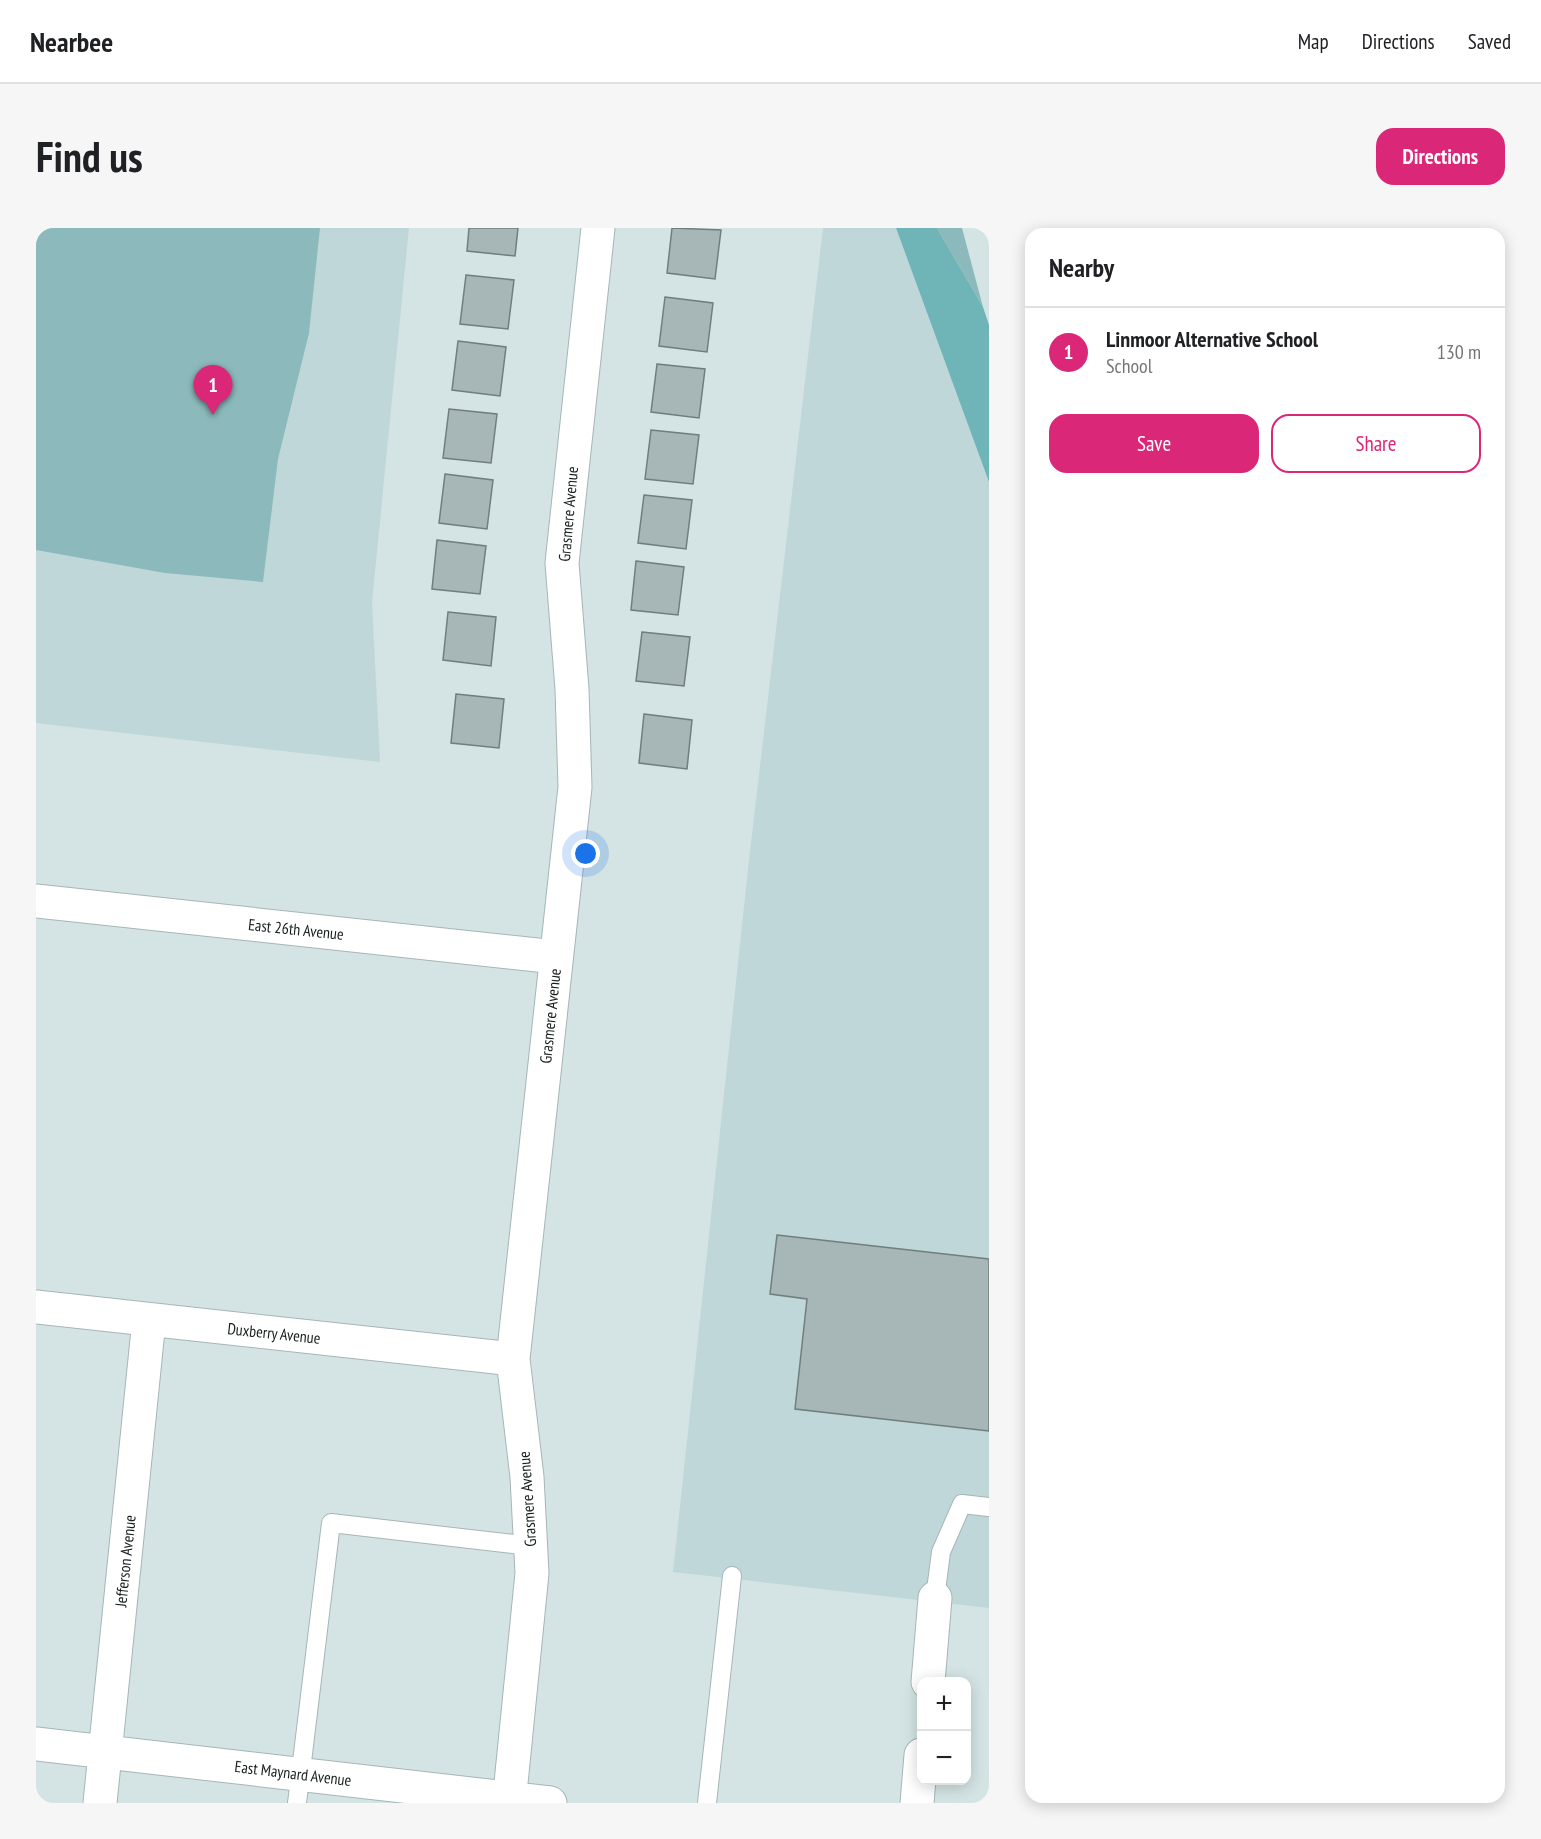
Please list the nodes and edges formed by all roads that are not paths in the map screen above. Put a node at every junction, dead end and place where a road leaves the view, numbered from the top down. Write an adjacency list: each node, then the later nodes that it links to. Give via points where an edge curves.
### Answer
1 (598, 228): 3 (street, Grasmere Avenue, via 562,563 575,786)
2 (36, 901): 3 (street, East 26th Avenue)
3 (556, 957): 6 (street, Grasmere Avenue)
4 (36, 1307): 5 (street, Duxberry Avenue)
5 (149, 1320): 6 (street, Duxberry Avenue); 13 (street, Jefferson Avenue)
6 (513, 1359): 8 (street, Grasmere Avenue)
7 (989, 1507): 10 (lane, via 962,1504 941,1552)
8 (531, 1546): 15 (lane, via 331,1523); 16 (street, Grasmere Avenue, via 532,1573)
9 (732, 1576): 19 (lane)
10 (934, 1598): 11 (street)
11 (928, 1677)
12 (36, 1744): 13 (street, East Maynard Avenue)
13 (105, 1751): 15 (street, East Maynard Avenue); 17 (street, Jefferson Avenue)
14 (918, 1785): 20 (street)
15 (299, 1789): 16 (street, East Maynard Avenue)
16 (509, 1801): 18 (street, East Maynard Avenue)
17 (100, 1803)
18 (550, 1803)
19 (707, 1803)
20 (917, 1803)

